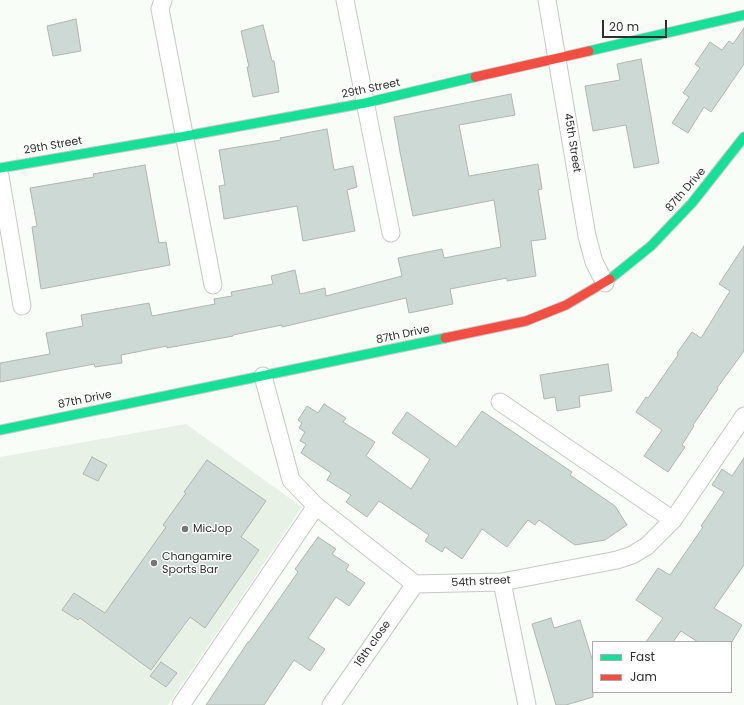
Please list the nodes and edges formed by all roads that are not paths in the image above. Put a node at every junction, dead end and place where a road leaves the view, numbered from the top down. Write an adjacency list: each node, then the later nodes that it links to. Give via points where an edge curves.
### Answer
1 (163, 0): 7 (street, via 160,9)
2 (345, 0): 6 (street)
3 (547, 0): 5 (street, 45th Street)
4 (744, 15): 5 (street, 29th Street)
5 (558, 59): 6 (street, 29th Street); 12 (street, 45th Street, via 587,236 594,262)
6 (366, 103): 7 (street, 29th Street); 11 (street)
7 (186, 136): 9 (street, 29th Street); 13 (street)
8 (744, 137): 12 (street, 87th Drive, via 692,203 651,246)
9 (0, 168)
10 (0, 176): 14 (street)
11 (391, 233)
12 (605, 283): 15 (street, 87th Drive, via 566,305 526,321)
13 (213, 285)
14 (22, 306)
15 (263, 376): 18 (street, 87th Drive); 19 (street, via 291,480)
16 (500, 402): 20 (street)
17 (744, 416): 20 (street, 54th street)
18 (0, 430)
19 (316, 506): 22 (street); 23 (street)
20 (673, 520): 21 (street, 54th street, via 647,546 632,555)
21 (502, 582): 22 (street, 54th street); 25 (street)
22 (415, 584): 24 (street, 16th close)
23 (181, 705)
24 (331, 705)
25 (527, 705)

